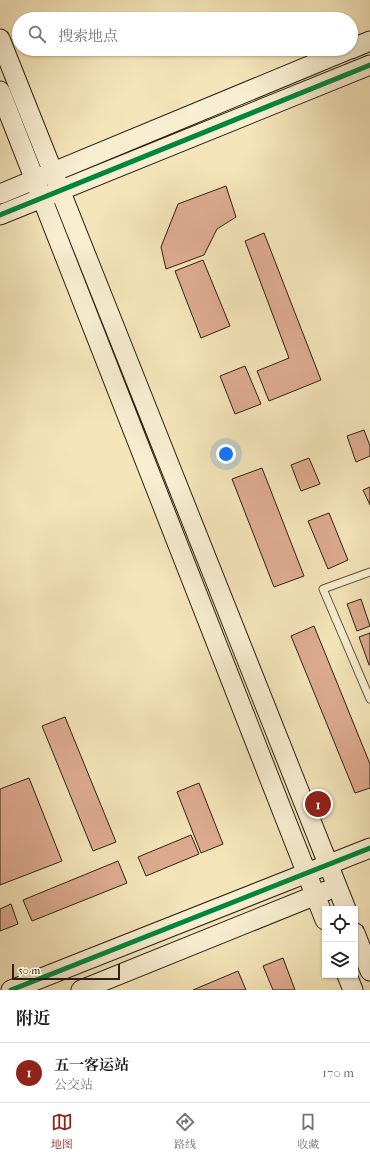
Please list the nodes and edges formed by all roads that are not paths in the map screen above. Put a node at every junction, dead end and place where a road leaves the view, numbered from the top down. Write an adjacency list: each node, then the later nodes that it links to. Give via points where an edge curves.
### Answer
1 (0, 39): 7 (main road)
2 (370, 41): 3 (main road)
3 (358, 46)
4 (335, 56): 7 (main road)
5 (370, 65): 7 (main road)
6 (0, 91): 7 (main road)
7 (49, 181): 8 (main road); 9 (main road); 14 (main road)
8 (0, 194)
9 (42, 197): 10 (main road); 15 (main road)
10 (0, 215)
11 (370, 572): 12 (lane, via 323,589)
12 (370, 700)
13 (370, 848): 14 (main road)
14 (328, 865): 15 (main road); 16 (main road)
15 (306, 873): 17 (main road); 23 (main road)
16 (337, 886): 17 (main road); 18 (main road)
17 (315, 895): 19 (main road); 24 (main road)
18 (345, 906)
19 (322, 912)
20 (358, 940): 21 (main road)
21 (370, 971)
22 (348, 978): 25 (main road)
23 (11, 990)
24 (81, 990)
25 (353, 990)

